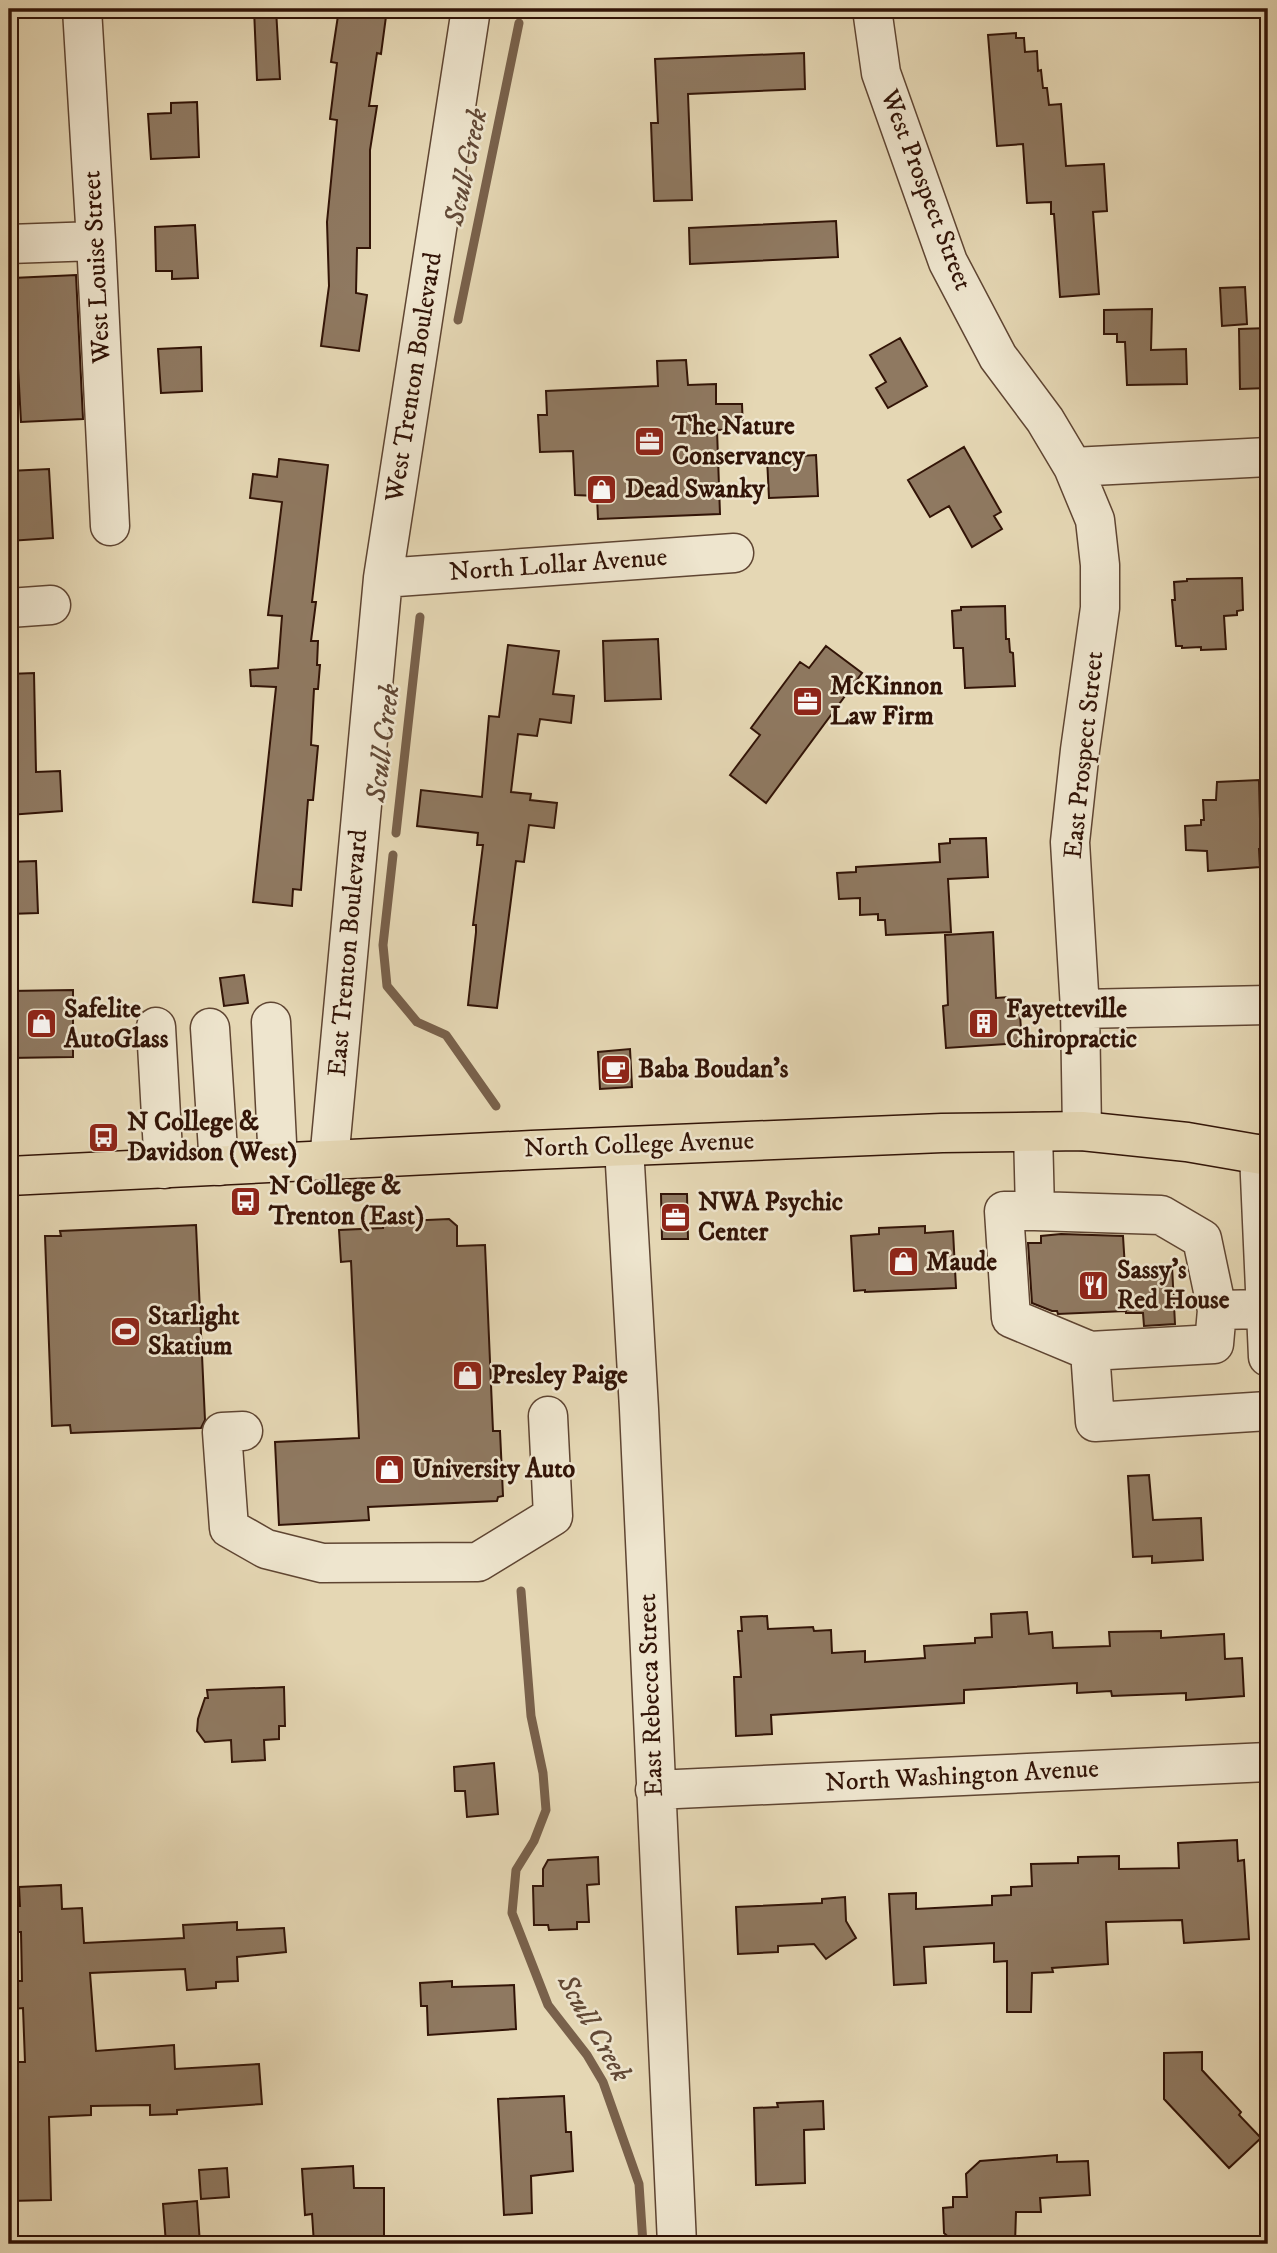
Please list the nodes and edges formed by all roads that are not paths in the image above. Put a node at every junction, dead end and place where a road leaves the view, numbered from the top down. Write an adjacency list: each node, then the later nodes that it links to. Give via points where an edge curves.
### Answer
1 (82, 9): 4 (street, West Louise Street)
2 (471, 9): 10 (street, West Trenton Boulevard)
3 (872, 9): 7 (street, West Prospect Street, via 881,73 948,262 998,356)
4 (96, 241): 5 (street); 8 (street, West Louise Street)
5 (9, 244)
6 (1268, 457): 7 (street)
7 (1073, 467): 14 (street, East Prospect Street, via 1095,520 1101,565 1100,608 1070,842)
8 (110, 526)
9 (734, 553): 10 (street, North Lollar Avenue)
10 (383, 578): 22 (street, East Trenton Boulevard)
11 (51, 605): 12 (street)
12 (9, 608)
13 (1268, 1005): 14 (street)
14 (1080, 1009): 19 (street, East Prospect Street)
15 (271, 1022): 23 (street)
16 (156, 1027): 25 (street)
17 (210, 1028): 24 (street)
18 (1032, 1132): 19 (main road, North College Avenue); 20 (main road, North College Avenue); 27 (street)
19 (1082, 1132): 21 (main road, North College Avenue)
20 (624, 1147): 22 (main road, North College Avenue); 36 (street, East Rebecca Street)
21 (1264, 1155): 28 (street)
22 (329, 1161): 23 (main road, North College Avenue)
23 (278, 1163): 24 (main road, North College Avenue)
24 (219, 1166): 25 (main road, North College Avenue)
25 (164, 1169): 26 (main road, North College Avenue)
26 (9, 1176)
27 (1035, 1211): 29 (street, via 1161,1214 1202,1239); 30 (street, via 1004,1211 1011,1318)
28 (1266, 1309): 29 (street); 31 (street)
29 (1217, 1310): 30 (street, via 1214,1344)
30 (1090, 1352): 32 (street, via 1095,1422)
31 (1268, 1357)
32 (1268, 1411)
33 (548, 1416): 34 (street, via 553,1516 478,1562 322,1563 267,1549 229,1528 222,1432)
34 (243, 1431)
35 (1268, 1762): 36 (street, North Washington Avenue)
36 (655, 1790): 37 (street, East Rebecca Street)
37 (677, 2244)

